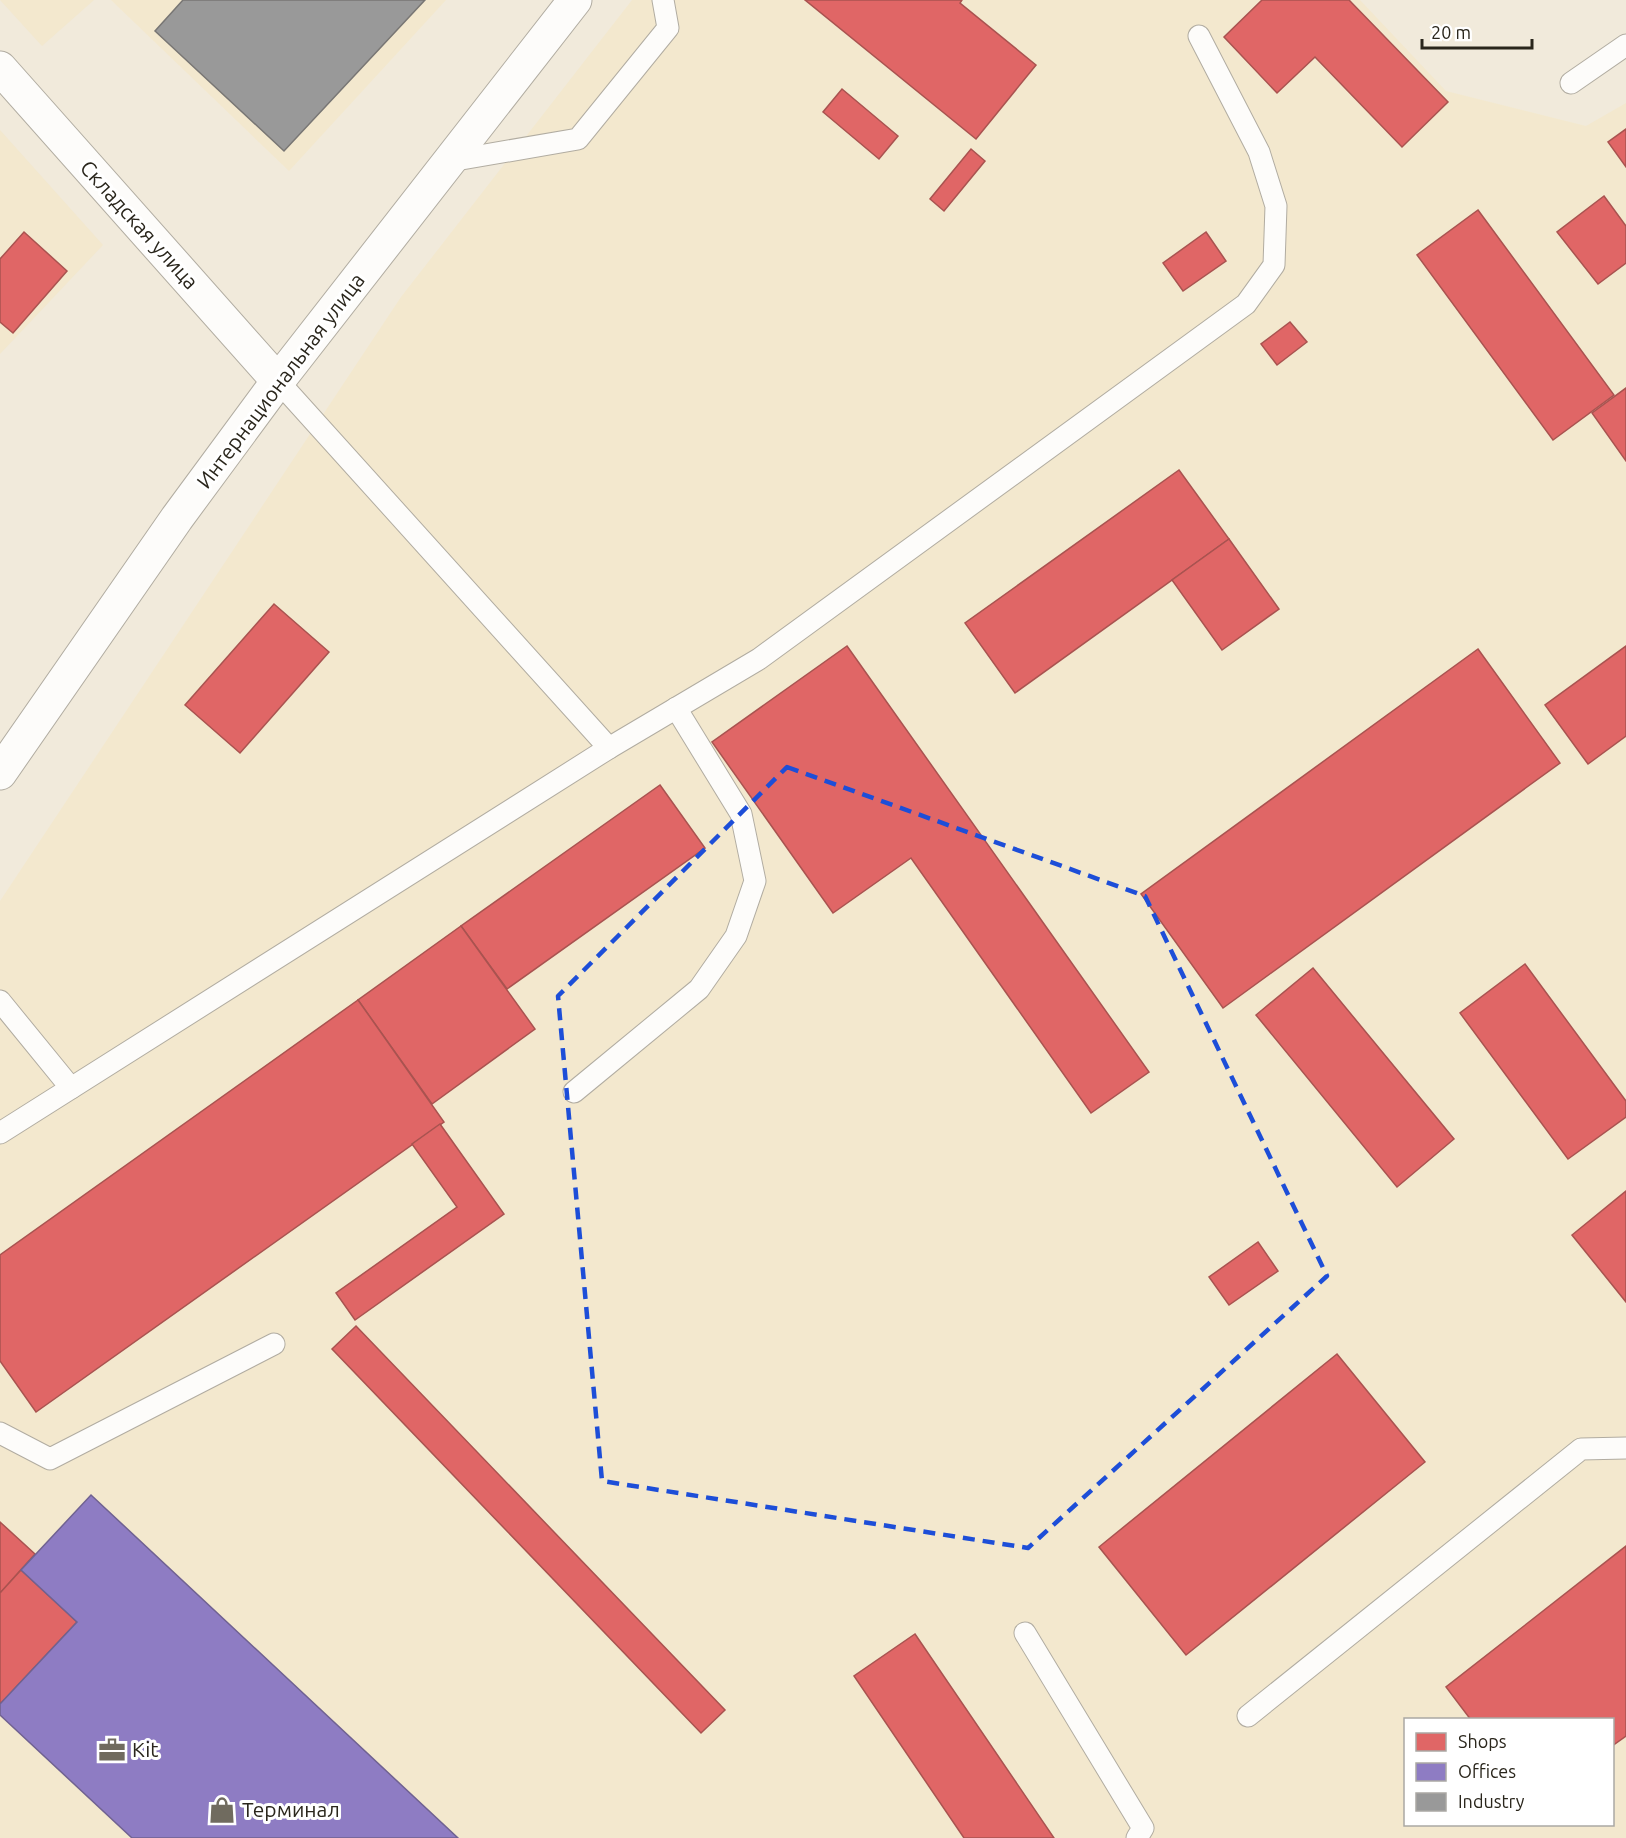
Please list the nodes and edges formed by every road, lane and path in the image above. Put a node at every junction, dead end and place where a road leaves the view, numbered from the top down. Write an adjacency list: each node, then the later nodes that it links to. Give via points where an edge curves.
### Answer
1 (575, 0): 7 (street, Интернациональная улица)
2 (663, 0): 7 (lane, via 668,28 578,139)
3 (1199, 36): 9 (lane, via 1259,152 1276,206 1274,265 1246,304 759,659)
4 (1626, 45): 6 (lane)
5 (0, 68): 8 (street, Складская улица)
6 (1571, 83)
7 (450, 161): 8 (street, Интернациональная улица)
8 (278, 381): 10 (lane); 11 (street, Интернациональная улица, via 177,518)
9 (676, 708): 10 (lane); 14 (lane, via 741,814 755,881 736,936 699,989)
10 (609, 748): 13 (lane)
11 (0, 773)
12 (0, 1001): 13 (lane)
13 (71, 1088): 15 (lane)
14 (574, 1092)
15 (0, 1133)
16 (274, 1344): 17 (lane, via 50,1460)
17 (0, 1433)
18 (1626, 1449): 20 (lane, via 1581,1449)
19 (1025, 1633): 21 (lane, via 1143,1828)
20 (1248, 1716)
21 (1137, 1838)

